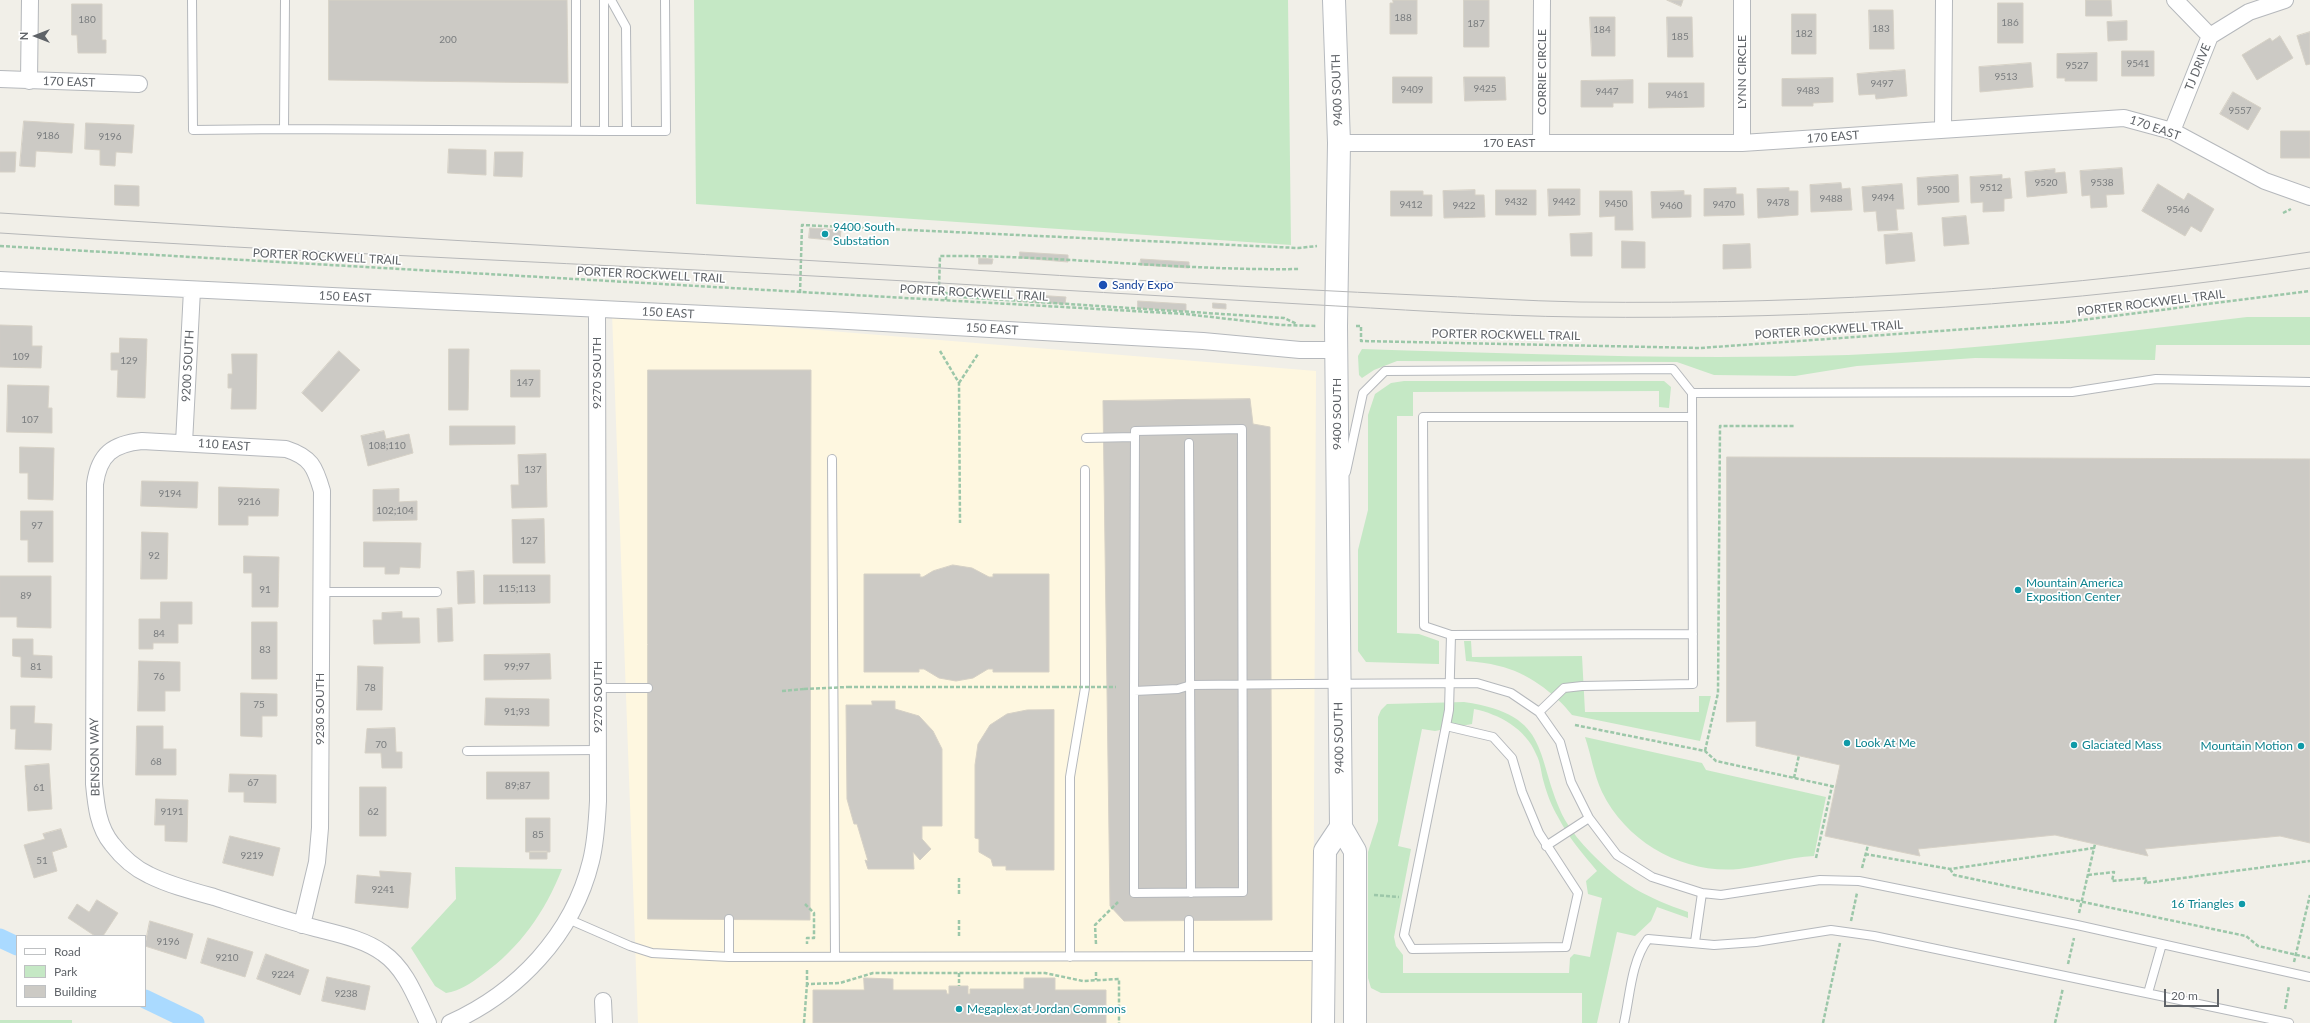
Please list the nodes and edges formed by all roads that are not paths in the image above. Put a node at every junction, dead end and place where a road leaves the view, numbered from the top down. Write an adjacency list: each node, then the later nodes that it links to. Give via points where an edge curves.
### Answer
1 (30, 0): 16 (street)
2 (192, 0): 18 (lane, via 193,130)
3 (285, 0): 18 (lane)
4 (576, 0): 20 (lane)
5 (604, 0): 21 (lane)
6 (611, 0): 22 (lane, via 626,26)
7 (665, 0): 22 (lane, via 666,131)
8 (1334, 0): 24 (street, 9400 SOUTH)
9 (1542, 0): 25 (street, CORRIE CIRCLE)
10 (1742, 0): 26 (street, LYNN CIRCLE)
11 (1944, 0): 19 (street)
12 (2175, 0): 14 (street)
13 (2285, 0): 14 (street, TJ DRIVE, via 2249,12)
14 (2210, 36): 23 (street, TJ DRIVE)
15 (0, 79): 16 (street, 170 EAST)
16 (29, 80): 17 (street, 170 EAST)
17 (139, 84)
18 (284, 129): 20 (lane)
19 (1944, 129): 23 (street, 170 EAST, via 2124,118); 26 (street, 170 EAST)
20 (576, 130): 21 (lane)
21 (604, 131): 22 (lane)
22 (627, 131)
23 (2172, 131): 27 (street, 170 EAST, via 2265,181)
24 (1339, 143): 25 (street, 170 EAST); 31 (street, 9400 SOUTH)
25 (1541, 143): 26 (street, 170 EAST)
26 (1742, 143)
27 (2310, 197)
28 (0, 280): 29 (street, 150 EAST)
29 (192, 290): 30 (street, 150 EAST); 37 (street, 9200 SOUTH)
30 (597, 309): 31 (street, 150 EAST, via 1095,334 1300,350); 52 (street, 9270 SOUTH)
31 (1337, 350): 43 (street, 9400 SOUTH)
32 (2310, 382): 33 (lane, via 2156,378 2072,392)
33 (1692, 393): 34 (lane); 43 (lane, via 1673,368 1385,371 1363,393)
34 (1692, 417): 46 (lane); 47 (lane, via 1423,417 1424,626)
35 (1135, 437): 36 (lane); 51 (lane, via 1135,431 1242,429); 54 (lane)
36 (1086, 438)
37 (184, 442): 39 (street, 110 EAST, via 127,443 114,447); 42 (street, 110 EAST, via 286,449 298,453 310,461 317,473)
38 (1189, 443): 50 (lane)
39 (105, 456): 67 (street, BENSON WAY, via 99,464 95,484 94,784 101,825 111,843 127,861 148,875)
40 (832, 459): 73 (lane)
41 (1085, 470): 74 (lane, via 1085,688 1070,777)
42 (322, 491): 44 (street, 9230 SOUTH)
43 (1338, 511): 48 (street, 9400 SOUTH)
44 (321, 592): 45 (lane); 67 (street, 9230 SOUTH, via 320,828 317,862)
45 (437, 592)
46 (1693, 634): 47 (lane); 55 (lane, via 1693,684 1564,688)
47 (1451, 635): 49 (lane)
48 (1339, 684): 49 (lane); 51 (lane); 60 (street, 9400 SOUTH)
49 (1450, 684): 55 (lane, via 1477,683 1511,693); 56 (lane, via 1450,710)
50 (1191, 685): 51 (lane); 54 (lane, via 1178,689); 62 (lane)
51 (1243, 685): 62 (lane, via 1243,892)
52 (598, 688): 53 (lane); 57 (street, 9270 SOUTH)
53 (648, 688)
54 (1134, 690): 62 (lane, via 1134,893)
55 (1539, 712): 59 (lane, via 1560,742 1571,782)
56 (1446, 726): 61 (lane, via 1493,737 1512,758 1522,792); 61 (lane, via 1404,935 1412,949 1566,947 1578,893)
57 (598, 750): 58 (lane); 64 (street, 9270 SOUTH, via 596,832 591,862)
58 (467, 751)
59 (1589, 818): 61 (lane); 63 (lane, via 1617,856 1652,877)
60 (1340, 827): 71 (street, via 1325,851); 82 (street, via 1355,851)
61 (1546, 846)
62 (1191, 893)
63 (1702, 893): 68 (lane); 69 (lane, via 1721,895 1820,880 1859,881)
64 (568, 919): 72 (lane, via 652,953); 79 (street, 9270 SOUTH, via 547,950 521,978 491,1001)
65 (729, 920): 72 (lane)
66 (1189, 920): 70 (lane)
67 (302, 925): 78 (street, BENSON WAY, via 362,942 383,952 397,965 408,981)
68 (1695, 942): 76 (lane, via 1714,945 1756,942 1831,930 1855,932); 83 (lane, via 1648,940 1641,948 1636,964)
69 (2162, 944): 75 (lane); 76 (lane)
70 (1190, 956): 71 (lane); 74 (lane)
71 (1322, 956): 81 (street)
72 (729, 957): 73 (lane)
73 (835, 957): 74 (lane)
74 (1070, 957)
75 (2310, 977)
76 (2148, 993): 84 (lane)
77 (603, 1001): 80 (street)
78 (428, 1023)
79 (450, 1023)
80 (604, 1023)
81 (1323, 1023)
82 (1355, 1023)
83 (1624, 1023)
84 (2289, 1023)

